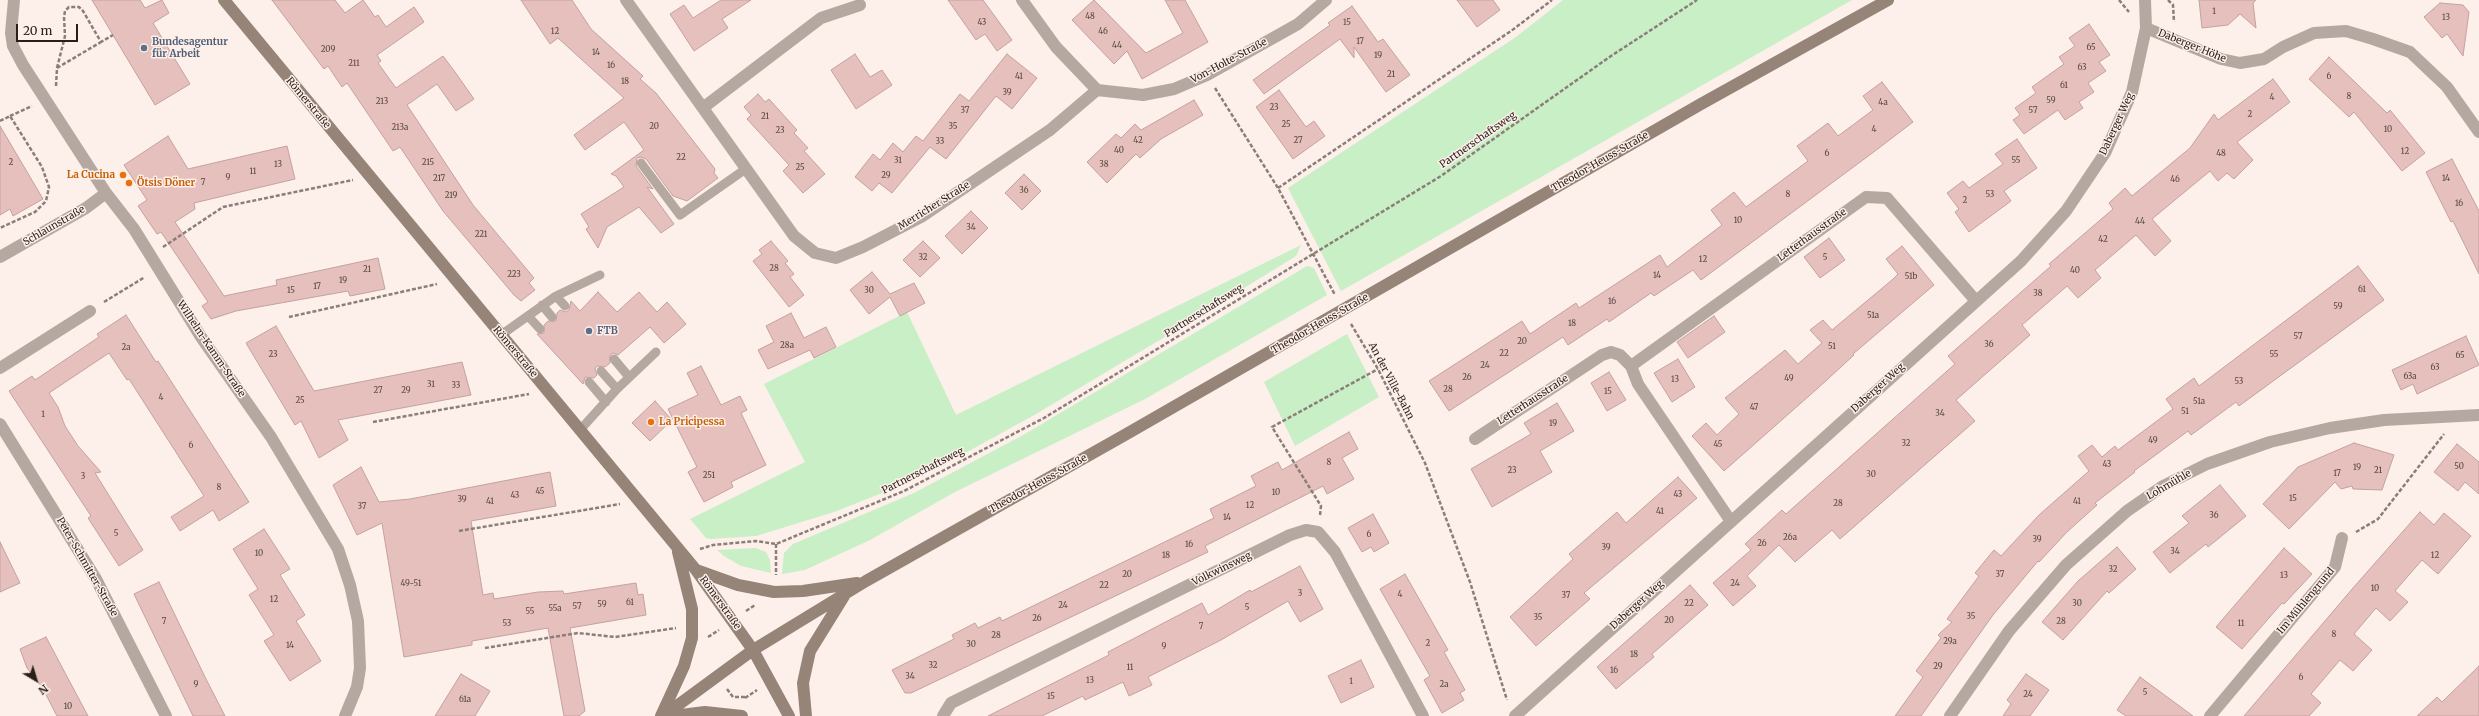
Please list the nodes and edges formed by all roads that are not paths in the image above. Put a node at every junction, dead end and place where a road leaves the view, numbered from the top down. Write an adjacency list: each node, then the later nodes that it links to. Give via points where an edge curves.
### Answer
1 (14, 0): 15 (street, Wilhelm-Kamm-Straße, via 11,15 13,46)
2 (224, 0): 26 (main road, Römerstraße)
3 (626, 0): 11 (street, Merricher Straße)
4 (1022, 0): 10 (street, via 1056,47)
5 (1326, 0): 10 (street, Von-Holte-Straße, via 1298,24 1207,75 1174,89 1142,95)
6 (1888, 0): 44 (main road, Theodor-Heuss-Straße, via 1701,104 1343,311)
7 (2145, 0): 9 (street, Daberger Weg)
8 (860, 5): 11 (street, via 821,18)
9 (2146, 28): 12 (street, Daberger Höhe, via 2221,59 2240,63 2264,59 2314,33 2346,31 2373,39 2410,52 2447,87); 19 (street, Daberger Weg, via 2132,92 2105,153 2066,211 2021,261)
10 (1097, 90): 14 (street, Merricher Straße, via 1050,130 921,217 863,248 836,258 815,252 794,236)
11 (704, 107): 14 (street, Merricher Straße)
12 (2479, 132)
13 (640, 163): 14 (lane, via 680,216)
14 (747, 168)
15 (106, 193): 16 (street, Schlaunstraße, via 86,208); 48 (street, Wilhelm-Kamm-Straße, via 134,229 201,337 271,437 338,549 358,621 360,668)
16 (0, 257)
17 (600, 275): 18 (lane)
18 (556, 296): 20 (lane); 21 (lane)
19 (1976, 301): 29 (street, Letterhausstraße, via 1887,198 1866,197); 40 (street, Daberger Weg)
20 (542, 306): 23 (lane); 24 (lane)
21 (565, 306)
22 (90, 310): 30 (street)
23 (528, 316): 25 (lane); 26 (lane)
24 (552, 317)
25 (540, 329)
26 (501, 335): 38 (main road, Römerstraße)
27 (656, 352): 32 (lane)
28 (614, 359): 32 (lane)
29 (1631, 366): 39 (street, Letterhausstraße, via 1620,355 1611,352 1602,355); 40 (street, Letterhausstraße, via 1638,384)
30 (0, 368)
31 (601, 371): 34 (lane)
32 (629, 377): 34 (lane)
33 (589, 382): 35 (lane)
34 (617, 389): 35 (lane)
35 (606, 402): 38 (lane)
36 (2479, 415): 57 (street, Lohmühle, via 2384,420 2330,428 2278,440 2207,464 2163,486 2127,511 2066,565 2009,631)
37 (0, 424): 47 (street, Peter-Schmitter-Straße, via 96,579)
38 (580, 430): 42 (main road, Römerstraße)
39 (1475, 438)
40 (1730, 520): 56 (street, Daberger Weg)
41 (2342, 538): 58 (street, Im Mühlengrund, via 2336,567)
42 (680, 551): 43 (main road, Römerstraße); 49 (main road, via 692,609 692,638 684,666)
43 (696, 570): 44 (main road, via 738,585 774,592 834,587); 46 (main road, Römerstraße)
44 (866, 581): 45 (main road, Theodor-Heuss-Straße)
45 (846, 593): 46 (main road, Theodor-Heuss-Straße); 53 (main road, via 810,651 804,683)
46 (753, 650): 49 (main road, Theodor-Heuss-Straße); 52 (main road, Römerstraße)
47 (166, 716)
48 (345, 716)
49 (662, 716)
50 (673, 716): 51 (main road, via 705,712)
51 (742, 716)
52 (789, 716)
53 (806, 716)
54 (943, 716): 55 (street, Volkwinsweg, via 951,703 1290,535 1306,530 1318,532 1335,552)
55 (1423, 716)
56 (1515, 716)
57 (1950, 716)
58 (2210, 716)

